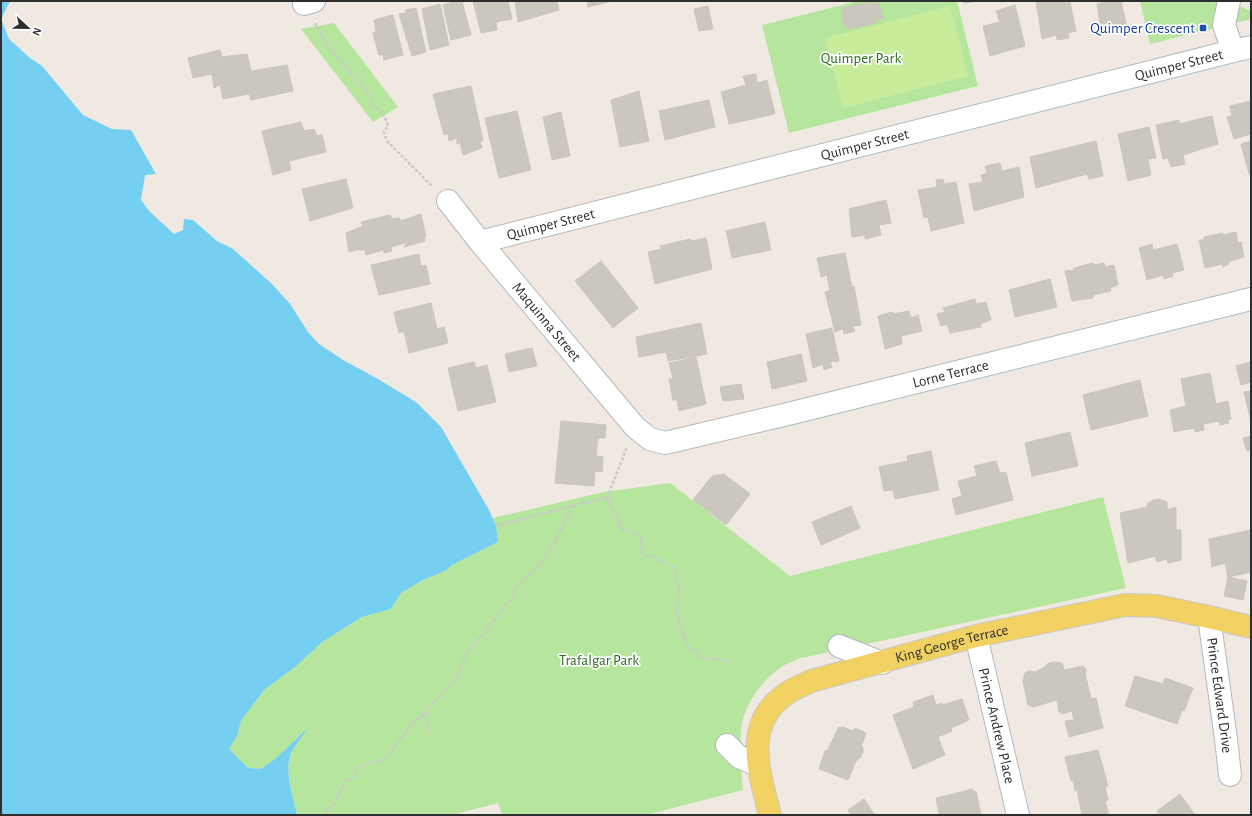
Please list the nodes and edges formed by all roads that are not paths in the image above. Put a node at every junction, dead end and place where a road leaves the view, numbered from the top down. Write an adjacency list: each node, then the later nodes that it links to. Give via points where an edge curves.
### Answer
1 (1229, 1): 2 (street, via 1224,25)
2 (1242, 49): 4 (street, Quimper Street)
3 (448, 201): 4 (street, Maquinna Street)
4 (480, 242): 6 (street, Maquinna Street)
5 (1251, 299): 6 (street, Lorne Terrace, via 665,443)
6 (642, 433)
7 (1209, 617): 8 (main road, King George Terrace); 9 (main road, King George Terrace, via 1157,606 1125,605); 14 (street, Prince Edward Drive)
8 (1251, 627)
9 (976, 636): 11 (main road, King George Terrace); 16 (street, Prince Andrew Place)
10 (839, 646): 11 (street)
11 (882, 663): 13 (main road, King George Terrace, via 811,681 782,698 773,706 759,732)
12 (727, 745): 13 (street, via 739,757)
13 (758, 765): 15 (main road, King George Terrace)
14 (1230, 775)
15 (770, 815)
16 (1018, 815)

